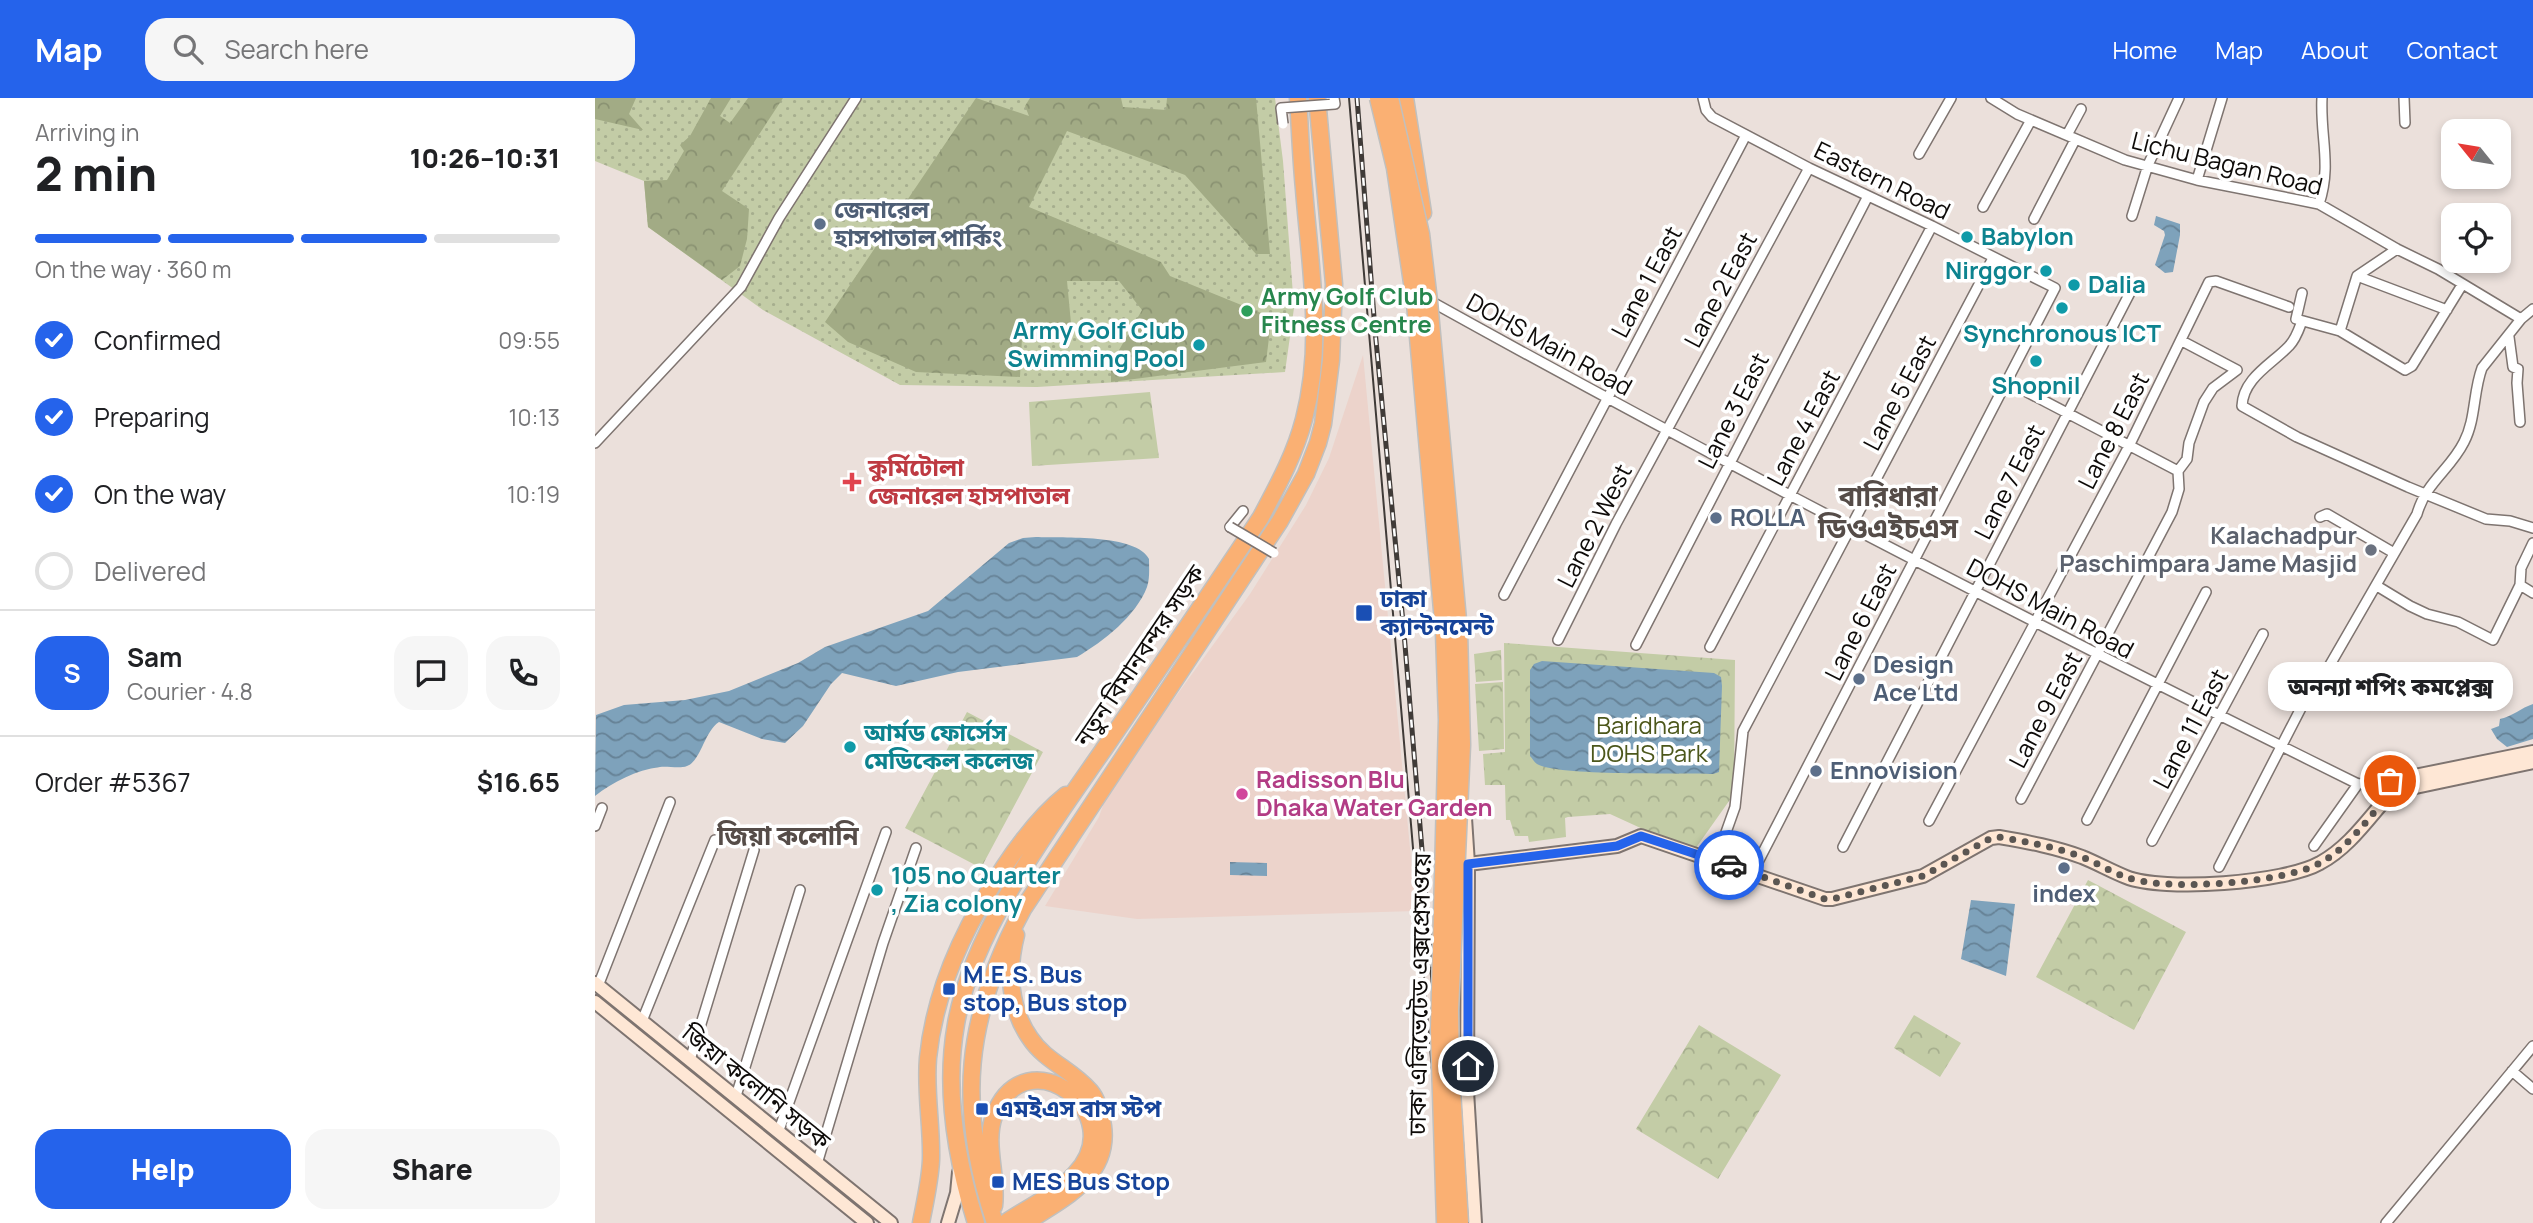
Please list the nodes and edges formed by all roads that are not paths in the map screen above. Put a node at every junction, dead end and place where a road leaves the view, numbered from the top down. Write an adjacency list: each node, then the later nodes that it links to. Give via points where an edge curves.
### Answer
1 (856, 98): 54 (street, via 741,287)
2 (1317, 98): 81 (highway, নতুন বিমানবন্দর সড়ক, via 1333,284 1323,424 1297,492)
3 (1334, 98): 19 (street, bridge, via 1335,104 1281,108)
4 (1378, 98): 126 (highway, ঢাকা এলিভেটেড এক্সপ্রেসওয়ে, bridge, via 1395,168 1415,303 1444,633 1447,720 1439,1028)
5 (1390, 98): 32 (highway, ঢাকা এলিভেটেড এক্সপ্রেসওয়ে, bridge)
6 (1399, 98): 40 (street)
7 (1405, 98): 32 (highway, via 1423,217)
8 (1703, 98): 20 (street, Eastern Road, via 1712,117)
9 (1951, 98): 22 (street)
10 (1991, 98): 17 (street, Lichu Bagan Road)
11 (2179, 98): 23 (street)
12 (2222, 98): 25 (street)
13 (2322, 98): 27 (street, via 2326,174)
14 (2404, 98): 18 (street)
15 (1298, 99): 79 (highway, নতুন বিমানবন্দর সড়ক, via 1316,313 1316,348 1304,419 1286,471 1261,517)
16 (2081, 108): 21 (street)
17 (2031, 120): 21 (street, Lichu Bagan Road); 28 (street)
18 (2405, 123)
19 (1283, 124)
20 (1746, 135): 24 (street, Eastern Road); 50 (street, Lane 1 East)
21 (2071, 138): 23 (street, Lichu Bagan Road); 30 (street)
22 (1919, 154)
23 (2148, 165): 25 (street, Lichu Bagan Road); 29 (street)
24 (1809, 168): 26 (street, Eastern Road); 53 (street, Lane 2 East)
25 (2197, 180): 27 (street, Lichu Bagan Road)
26 (1868, 196): 31 (street, Eastern Road); 56 (street, Lane 3 East)
27 (2319, 204): 33 (street, Lichu Bagan Road)
28 (1983, 207)
29 (2132, 216)
30 (2034, 219)
31 (1932, 226): 34 (street, Eastern Road); 59 (street, Lane 4 East)
32 (1421, 234): 127 (highway, ঢাকা এলিভেটেড এক্সপ্রেসওয়ে, bridge, via 1459,644 1462,745 1450,1023)
33 (2397, 249): 35 (street); 37 (street, Lichu Bagan Road)
34 (1993, 258): 38 (street, Eastern Road); 62 (street, Lane 5 East)
35 (2357, 276): 43 (street); 46 (street)
36 (2134, 285): 51 (street, Lane 7 East)
37 (2462, 285): 43 (street); 44 (street, Lichu Bagan Road)
38 (2055, 288): 49 (street, Lane 6 East)
39 (2302, 293): 45 (street, via 2296,319)
40 (1432, 302): 50 (street, DOHS Main Road); 104 (street)
41 (2289, 307): 48 (street, Lane 8 East, via 2211,281)
42 (2533, 309): 44 (street)
43 (2447, 310): 46 (street, via 2405,370)
44 (2521, 319): 47 (street)
45 (2302, 321): 46 (street); 58 (street, via 2290,345 2254,376 2242,406 2297,437)
46 (2340, 331)
47 (2509, 337): 52 (street, via 2512,366 2518,369); 58 (street, via 2482,368 2464,444)
48 (2182, 341): 55 (street, Lane 8 East); 57 (street, Lane 9 East, via 2237,370 2213,388 2204,402 2187,459)
49 (2008, 382): 51 (street); 67 (street, Lane 6 East)
50 (1607, 399): 53 (street, DOHS Main Road); 73 (street, Lane 1 East)
51 (2067, 413): 55 (street); 70 (street, Lane 7 East)
52 (2520, 422)
53 (1668, 430): 56 (street, DOHS Main Road); 76 (street, Lane 2 West)
54 (595, 443)
55 (2130, 446): 57 (street); 74 (street, Lane 8 East)
56 (1728, 464): 59 (street, DOHS Main Road); 77 (street, Lane 3 East)
57 (2178, 471): 80 (street, Lane 9 East, via 2179,489 2172,512)
58 (2424, 493): 63 (street, via 2486,519); 65 (street)
59 (1790, 496): 62 (street, DOHS Main Road); 78 (street, Lane 4 East)
60 (1243, 511): 66 (street, bridge, via 1230,527)
61 (2320, 517): 65 (street, via 2327,514)
62 (1850, 527): 67 (street, DOHS Main Road); 103 (street, Lane 5 East, via 1743,731 1735,807 1724,838 1733,849)
63 (2533, 528)
64 (2533, 543): 68 (street, via 2521,568)
65 (2394, 553): 69 (street)
66 (1271, 557)
67 (1914, 561): 70 (street, DOHS Main Road); 103 (street, Lane 6 East)
68 (2520, 585): 69 (street, via 2493,640 2458,622 2427,614); 72 (street)
69 (2377, 586): 84 (street)
70 (1976, 590): 74 (street, DOHS Main Road); 100 (street, Lane 7 East)
71 (2206, 592): 82 (street)
72 (2533, 593)
73 (1504, 595)
74 (2035, 623): 80 (street, DOHS Main Road); 94 (street, Lane 8 East)
75 (2263, 634): 83 (street, Lane 11 East)
76 (1558, 640)
77 (1636, 645)
78 (1710, 647)
79 (1170, 653): 81 (highway); 88 (highway, নতুন বিমানবন্দর সড়ক)
80 (2096, 655): 82 (street, DOHS Main Road); 90 (street, Lane 9 East)
81 (1186, 665): 107 (highway, নতুন বিমানবন্দর সড়ক)
82 (2157, 686): 83 (street, DOHS Main Road); 93 (street)
83 (2219, 717): 84 (street, DOHS Main Road); 98 (street, Lane 11 East)
84 (2282, 746): 87 (street, DOHS Main Road); 105 (street)
85 (2533, 752): 89 (street)
86 (2533, 762): 89 (street)
87 (2358, 784): 89 (street); 99 (street)
88 (1078, 786): 117 (highway, নতুন বিমানবন্দর সড়ক, via 995,918 964,992 952,1065); 122 (highway, via 1048,810 1018,846 962,937 937,1007 927,1061 931,1158)
89 (2391, 787): 104 (street, via 2342,848 2319,864 2262,879 2159,884 2126,878 2052,847 1999,837 1923,876 1832,899 1641,836 1617,846)
90 (2021, 799)
91 (670, 802): 108 (street)
92 (602, 807): 95 (street)
93 (2087, 820)
94 (1929, 821)
95 (595, 826)
96 (886, 832): 116 (street)
97 (715, 840): 110 (street)
98 (2152, 841)
99 (2314, 846)
100 (1843, 847)
101 (916, 848): 118 (street)
102 (754, 850): 112 (street)
103 (1758, 862)
104 (1468, 864): 128 (street, via 1467,1091)
105 (2219, 867)
106 (800, 890): 115 (street)
107 (1023, 909): 119 (highway, নতুন বিমানবন্দর সড়ক, via 996,963 974,1037 973,1132 979,1170); 125 (highway, via 1010,969 1012,994 1023,1025 1040,1051 1090,1091 1104,1129 1101,1156 1092,1174)
108 (597, 985): 110 (street, জিয়া কলোনি সড়ক)
109 (595, 1002): 120 (street, জিয়া কলোনি সড়ক)
110 (642, 1021): 112 (street, জিয়া কলোনি সড়ক)
111 (2533, 1045): 113 (street)
112 (690, 1060): 115 (street, জিয়া কলোনি সড়ক)
113 (2512, 1071): 114 (street); 129 (street)
114 (2533, 1089)
115 (736, 1096): 116 (street, জিয়া কলোনি সড়ক)
116 (779, 1130): 118 (street, জিয়া কলোনি সড়ক)
117 (958, 1161): 123 (street, via 957,1193); 124 (highway, নতুন বিমানবন্দর সড়ক)
118 (817, 1164): 121 (street, জিয়া কলোনি সড়ক)
119 (998, 1221): 119 (highway, via 993,1119 1018,1086 1041,1080 1063,1086 1074,1094 1089,1120 1088,1154 1075,1175)
120 (867, 1223)
121 (891, 1223)
122 (921, 1223)
123 (948, 1223)
124 (976, 1223)
125 (1025, 1223)
126 (1445, 1223)
127 (1460, 1223)
128 (1475, 1223)
129 (2386, 1223)

